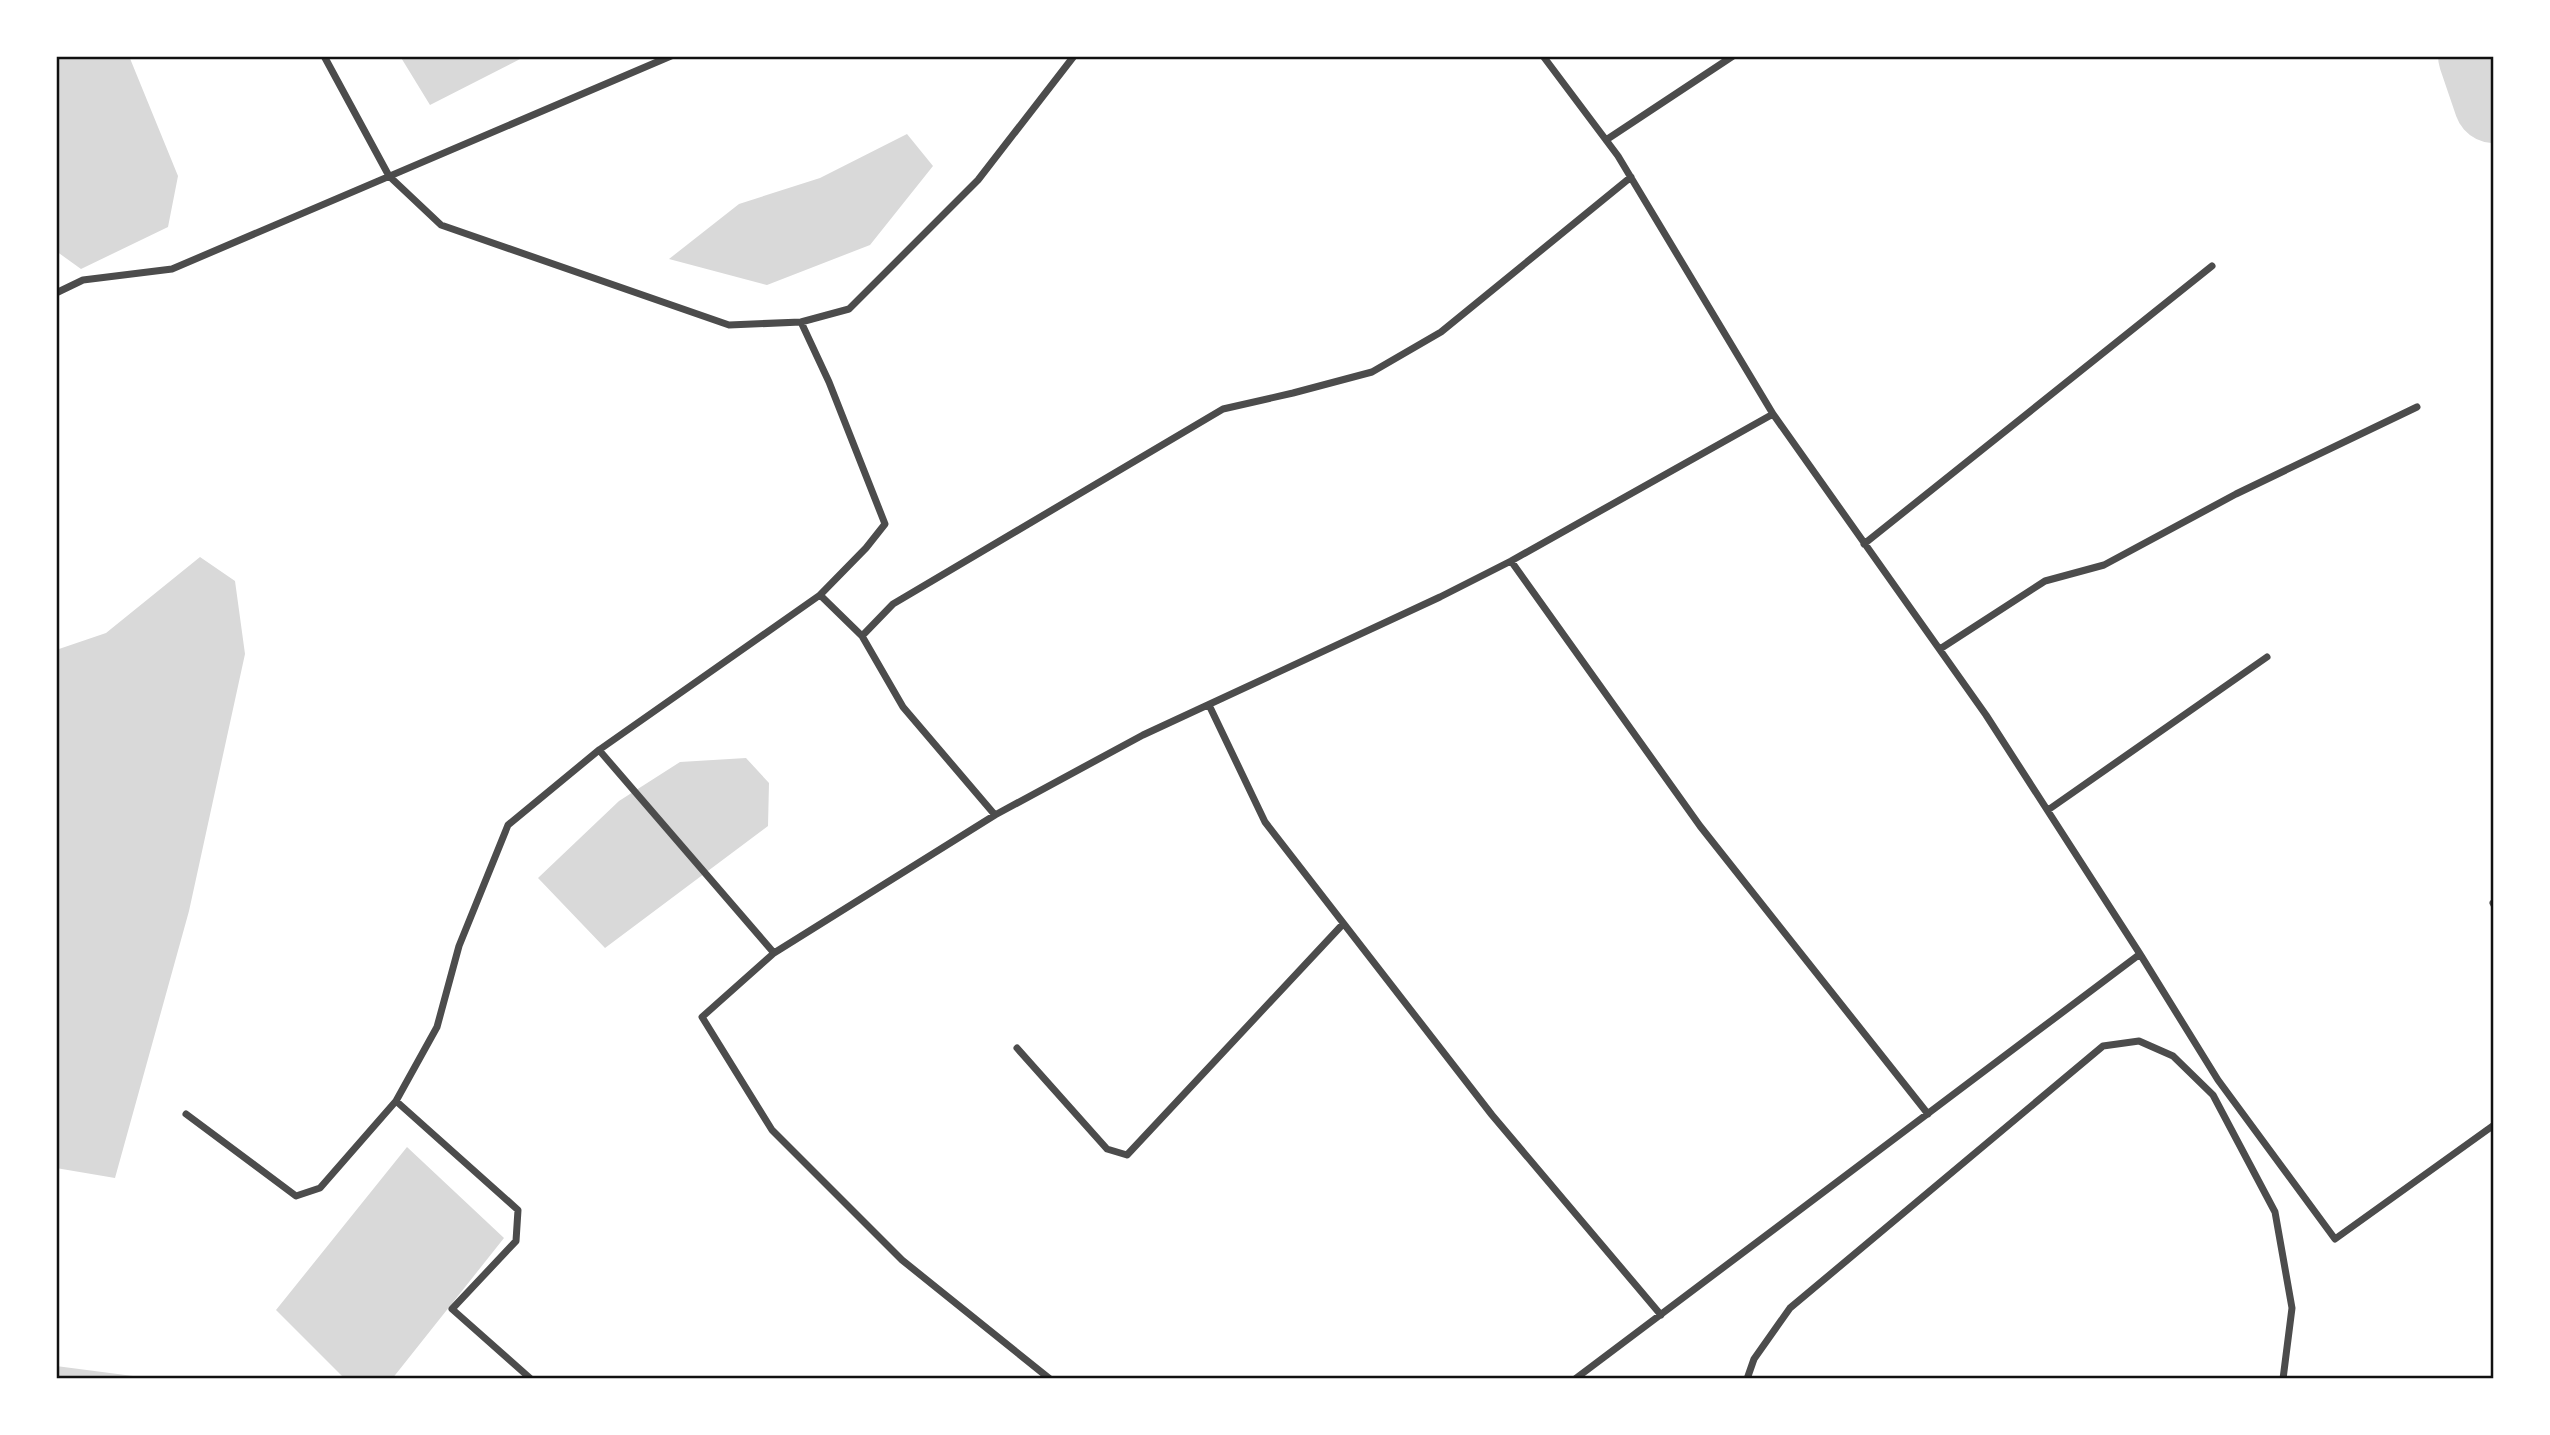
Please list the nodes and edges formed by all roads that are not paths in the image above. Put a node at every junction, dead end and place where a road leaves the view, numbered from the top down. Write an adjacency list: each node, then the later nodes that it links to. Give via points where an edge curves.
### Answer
1 (324, 56): 7 (street)
2 (671, 56): 7 (street)
3 (1074, 56): 11 (street, via 978,180 849,309)
4 (1544, 56): 6 (street)
5 (1733, 56): 6 (street)
6 (1606, 140): 8 (street)
7 (389, 176): 10 (street, via 172,269 83,280); 11 (street, via 441,225 729,325)
8 (1631, 177): 13 (street); 17 (street, via 1441,332 1372,372 1223,409 893,604)
9 (2212, 267): 14 (street)
10 (56, 293)
11 (801, 322): 16 (street, via 885,524)
12 (2417, 407): 18 (street, via 2236,494 2104,565 2045,581)
13 (1773, 414): 14 (street); 15 (street)
14 (1864, 544): 18 (street)
15 (1511, 561): 20 (street); 30 (street, via 1700,826)
16 (820, 595): 17 (street); 21 (street)
17 (862, 636): 23 (street, via 903,707)
18 (1940, 649): 22 (street)
19 (2267, 657): 22 (street)
20 (1209, 705): 23 (street); 24 (street, via 1265,822)
21 (599, 750): 25 (street); 28 (street, via 508,825 459,946 437,1027)
22 (2048, 810): 26 (street)
23 (995, 815): 25 (street)
24 (1343, 924): 27 (street, via 1127,1155 1107,1149); 32 (street, via 1492,1115)
25 (774, 953): 34 (street, via 702,1017 772,1130 902,1261)
26 (2140, 954): 30 (street); 31 (street, via 2218,1080 2335,1239)
27 (1017, 1048)
28 (396, 1101): 29 (street, via 320,1188 296,1196); 33 (street, via 518,1210 516,1241 452,1309)
29 (186, 1114)
30 (1928, 1114): 32 (street)
31 (2494, 1125)
32 (1661, 1315): 35 (street)
33 (531, 1379)
34 (1050, 1379)
35 (1575, 1379)
36 (1747, 1379): 37 (street, via 1754,1359 1790,1308 2103,1046 2139,1041 2172,1056 2213,1095 2275,1212 2292,1308)
37 (2283, 1379)

